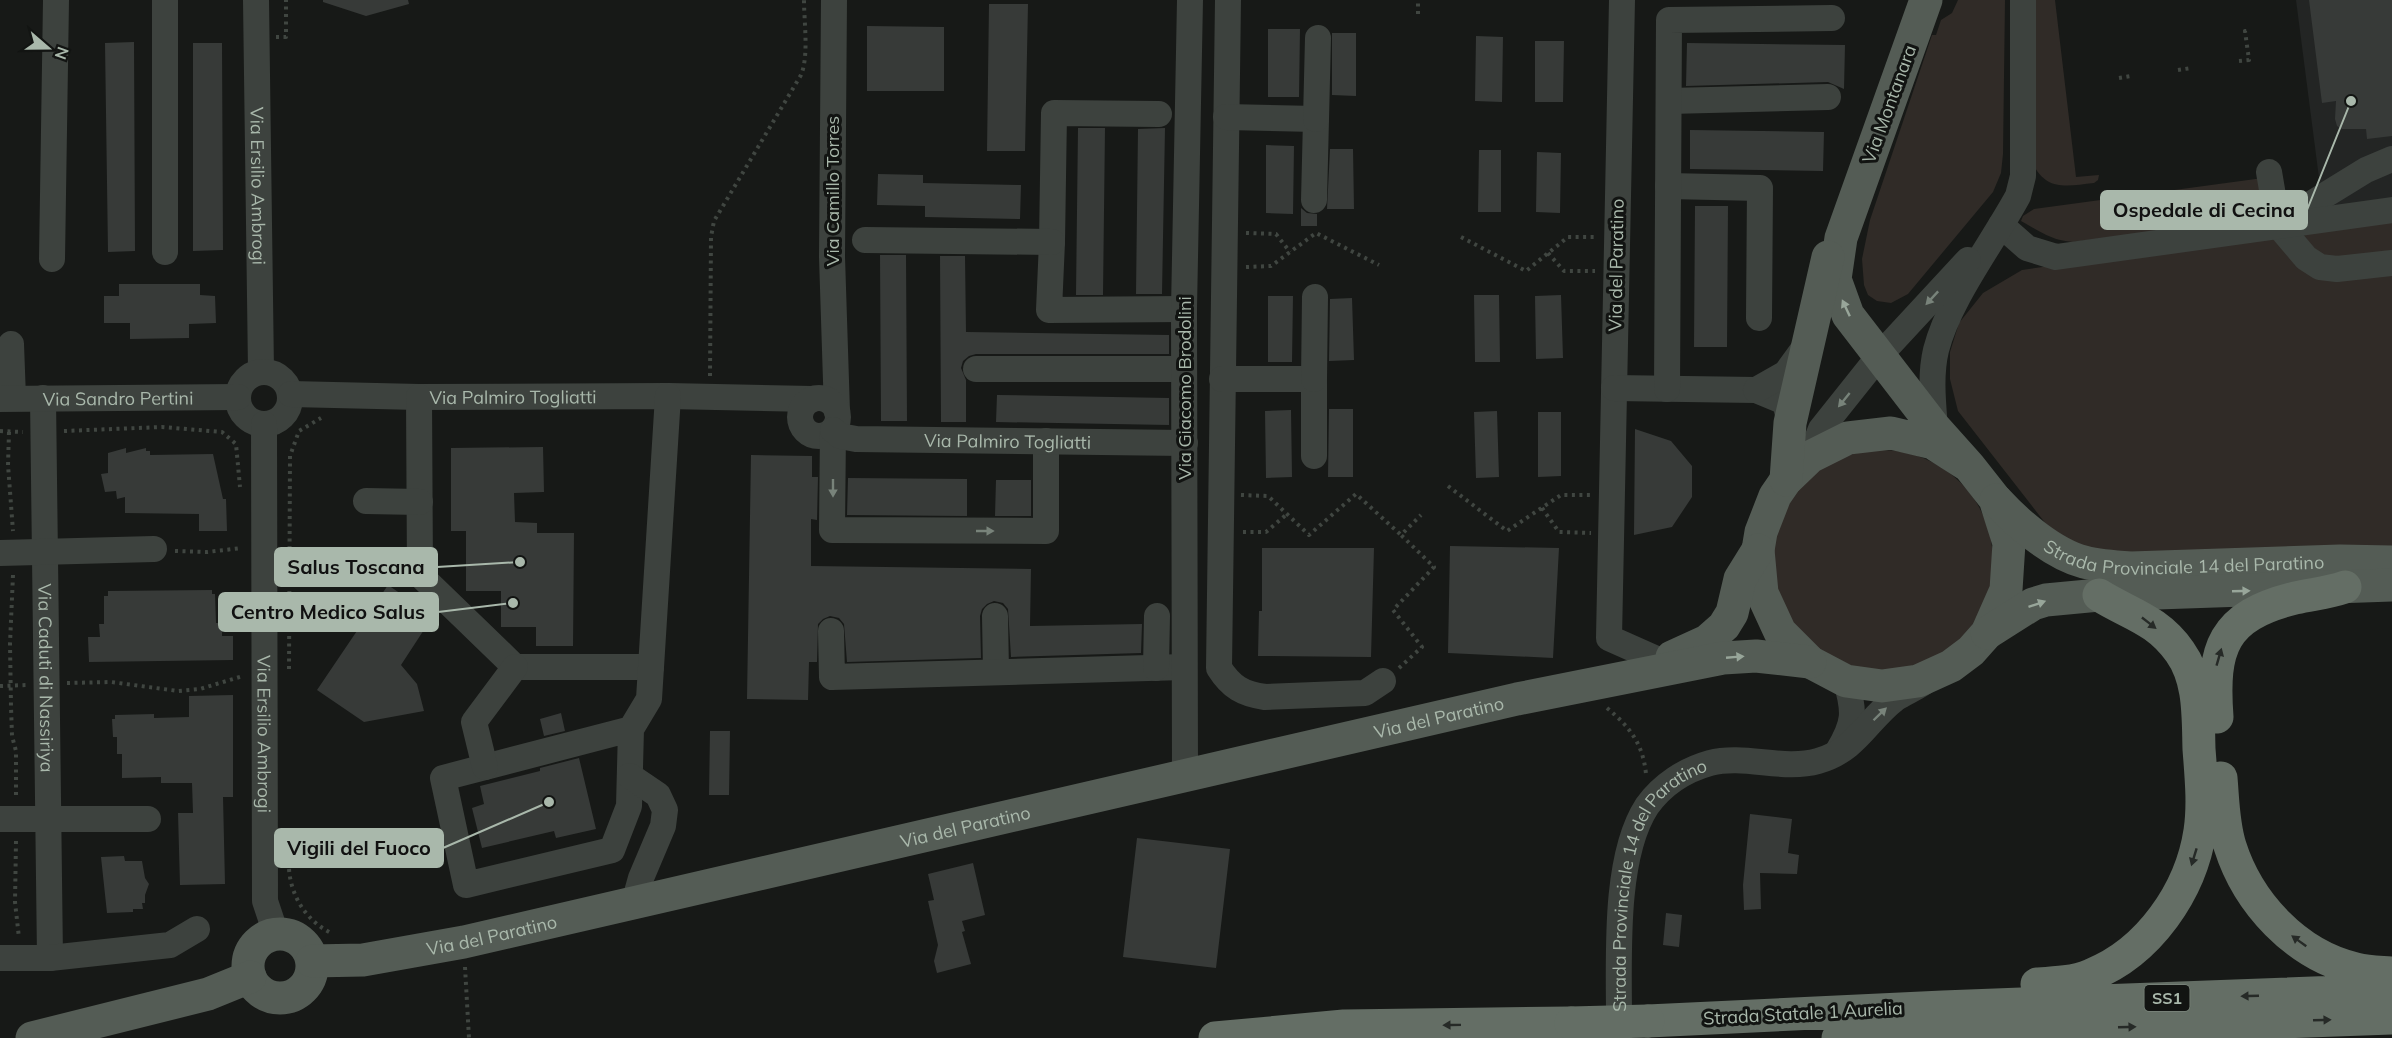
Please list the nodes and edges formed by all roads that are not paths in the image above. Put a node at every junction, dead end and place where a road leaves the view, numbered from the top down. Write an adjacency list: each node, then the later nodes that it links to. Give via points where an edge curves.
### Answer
1 (56, 0): 33 (street)
2 (165, 0): 32 (street)
3 (256, 0): 43 (street, Via Ersilio Ambrogi)
4 (834, 0): 56 (street, Via Camillo Torres)
5 (1190, 0): 30 (street, Via Giacomo Brodolini)
6 (1228, 0): 15 (street)
7 (1622, 0): 46 (street, Via del Paratino)
8 (1926, 0): 23 (main road, Via Montanara)
9 (2023, 0): 26 (street, via 2023,176 2018,196)
10 (1832, 18): 13 (street, via 1669,20)
11 (1318, 38): 16 (street)
12 (1828, 97): 13 (street)
13 (1669, 101): 21 (street)
14 (1159, 114): 29 (street, via 1054,113)
15 (1227, 117): 16 (street); 31 (street)
16 (1316, 119): 22 (street)
17 (2392, 159): 19 (street)
18 (2392, 168): 19 (street)
19 (2366, 170): 24 (street)
20 (2269, 172): 27 (street)
21 (1668, 186): 37 (street, via 1760,188); 47 (street)
22 (1314, 200)
23 (1852, 207): 38 (main road, via 1840,224 1828,258); 40 (main road, one-way to 23, via 1848,315 1835,279 1841,238)
24 (2325, 208): 25 (street); 27 (street)
25 (2392, 210)
26 (2001, 225): 27 (street, via 2026,248 2056,257); 40 (street, one-way to 40); 59 (street, via 1948,315 1935,352)
27 (2278, 225): 34 (street, via 2306,258 2320,267)
28 (865, 240): 29 (street)
29 (1052, 242): 36 (street, via 1049,310)
30 (1185, 250): 31 (street); 36 (street, Via Giacomo Brodolini)
31 (1224, 251): 44 (street)
32 (165, 252)
33 (52, 259)
34 (2392, 263)
35 (1316, 297): 45 (street)
36 (1184, 309): 42 (street, Via Giacomo Brodolini)
37 (1759, 318)
38 (1808, 342): 48 (street, via 1786,373); 57 (main road)
39 (11, 344): 55 (street)
40 (1880, 355): 59 (main road); 63 (street, one-way to 63, via 1821,429)
41 (976, 369): 42 (street)
42 (1184, 369): 61 (street, Via Giacomo Brodolini)
43 (261, 371): 49 (street, via 284,379); 51 (street, via 242,383)
44 (1222, 379): 45 (street); 70 (street)
45 (1314, 379): 62 (street)
46 (1614, 388): 47 (street); 83 (street, Via del Paratino, via 1609,638)
47 (1667, 389): 48 (street)
48 (1756, 390): 57 (street, via 1785,402)
49 (291, 394): 52 (street, Via Palmiro Togliatti); 58 (street, via 281,419)
50 (668, 396): 52 (street, Via Palmiro Togliatti); 54 (street, Via Palmiro Togliatti); 87 (street)
51 (238, 397): 53 (street, Via Sandro Pertini); 58 (street, via 242,413 255,423)
52 (419, 397): 68 (street)
53 (42, 398): 55 (street, Via Sandro Pertini); 74 (street, Via Caduti di Nassiriya)
54 (722, 398): 56 (street, Via Palmiro Togliatti); 56 (street, Via Palmiro Togliatti, via 816,436 828,434)
55 (6, 399)
56 (828, 404): 60 (street, Via Palmiro Togliatti, via 840,436 856,439); 60 (street, Via Camillo Torres, one-way to 60, via 832,530 1046,531)
57 (1790, 423): 65 (main road)
58 (264, 424): 104 (street, Via Ersilio Ambrogi, via 277,678 266,901)
59 (1935, 428): 64 (main road)
60 (1046, 441): 61 (street, Via Palmiro Togliatti)
61 (1185, 443): 69 (street, Via Giacomo Brodolini)
62 (1314, 456)
63 (1810, 458): 64 (main road, via 1848,438 1891,433 1933,443); 65 (main road)
64 (1969, 466): 66 (main road)
65 (1786, 480): 72 (main road, via 1766,513)
66 (1995, 499): 75 (main road, Strada Provinciale 14 del Paratino, via 2032,534 2068,556 2103,566); 82 (main road, via 2009,543 2006,590)
67 (366, 501): 68 (street)
68 (420, 502): 86 (street, via 420,575)
69 (1184, 513): 70 (street); 88 (street, Via Giacomo Brodolini)
70 (1220, 513): 91 (street, via 1219,668 1236,689 1265,697 1365,693)
71 (154, 549): 74 (street)
72 (1758, 550): 83 (main road, via 1740,579 1732,613 1724,626 1707,641); 84 (main road, via 1762,593 1780,632)
73 (7, 553): 74 (street)
74 (44, 553): 100 (street, Via Caduti di Nassiriya)
75 (2392, 562)
76 (2392, 585): 77 (main road, Strada Provinciale 14 del Paratino)
77 (2345, 587): 78 (main road, Strada Provinciale 14 del Paratino, one-way to 77); 108 (highway, one-way to 77, via 2366,972 2344,966 2314,952 2283,929 2240,872 2223,814 2215,684 2222,647 2235,627 2255,612)
78 (2099, 595): 82 (main road, Strada Provinciale 14 del Paratino, one-way to 78, via 2033,604); 111 (highway, one-way to 111, via 2152,624 2180,651 2190,669 2197,701 2202,800 2191,868 2177,897 2157,924 2102,970 2067,982 1969,988)
79 (1157, 615): 89 (street)
80 (994, 616): 90 (street)
81 (831, 631): 90 (street, via 832,677)
82 (1987, 633): 85 (main road)
83 (1663, 662): 92 (main road)
84 (1810, 662): 92 (main road, one-way to 84, via 1723,658 1756,656); 93 (main road)
85 (1951, 666): 93 (main road, via 1918,681 1882,686); 95 (street, Strada Provinciale 14 del Paratino, one-way to 85, via 1862,735 1895,700)
86 (515, 667): 87 (street); 96 (street, via 474,722)
87 (651, 667): 94 (street, via 649,699)
88 (1184, 667): 89 (street); 98 (street, Via Giacomo Brodolini)
89 (1156, 668): 90 (street)
90 (996, 672)
91 (1383, 681)
92 (1616, 681): 98 (main road, Via del Paratino)
93 (1846, 681): 95 (street, via 1854,709)
94 (631, 729): 96 (street); 97 (street)
95 (1838, 753): 115 (street, Strada Provinciale 14 del Paratino, via 1800,763 1732,759 1711,763 1681,774 1648,805 1630,846 1620,910)
96 (485, 766): 97 (street, via 443,778 466,885 612,850 629,806)
97 (630, 776): 102 (street, via 658,795 665,810 663,826)
98 (1185, 776): 102 (main road, Via del Paratino)
99 (8, 819): 100 (street)
100 (49, 819): 101 (street); 106 (street, Via Caduti di Nassiriya)
101 (148, 819)
102 (634, 903): 107 (main road, Via del Paratino, via 464,942 363,960)
103 (197, 929): 106 (street, via 170,945)
104 (276, 934): 107 (main road, via 300,940); 109 (main road, via 262,939 253,950 248,963)
105 (0, 958): 106 (street)
106 (50, 958)
107 (312, 961): 109 (main road, via 307,984 288,998 265,995)
108 (2392, 972)
109 (250, 977): 113 (main road, via 208,994)
110 (2392, 990): 111 (highway, Strada Statale 1 Aurelia / SS1, one-way to 111)
111 (1943, 1007): 114 (highway, Strada Statale 1 Aurelia / SS1, one-way to 114, bridge, via 1648,1021 1344,1026)
112 (2392, 1018): 116 (highway, Strada Statale 1 Aurelia / SS1, one-way to 112)
113 (32, 1038)
114 (1215, 1038)
115 (1619, 1038)
116 (1838, 1038)

